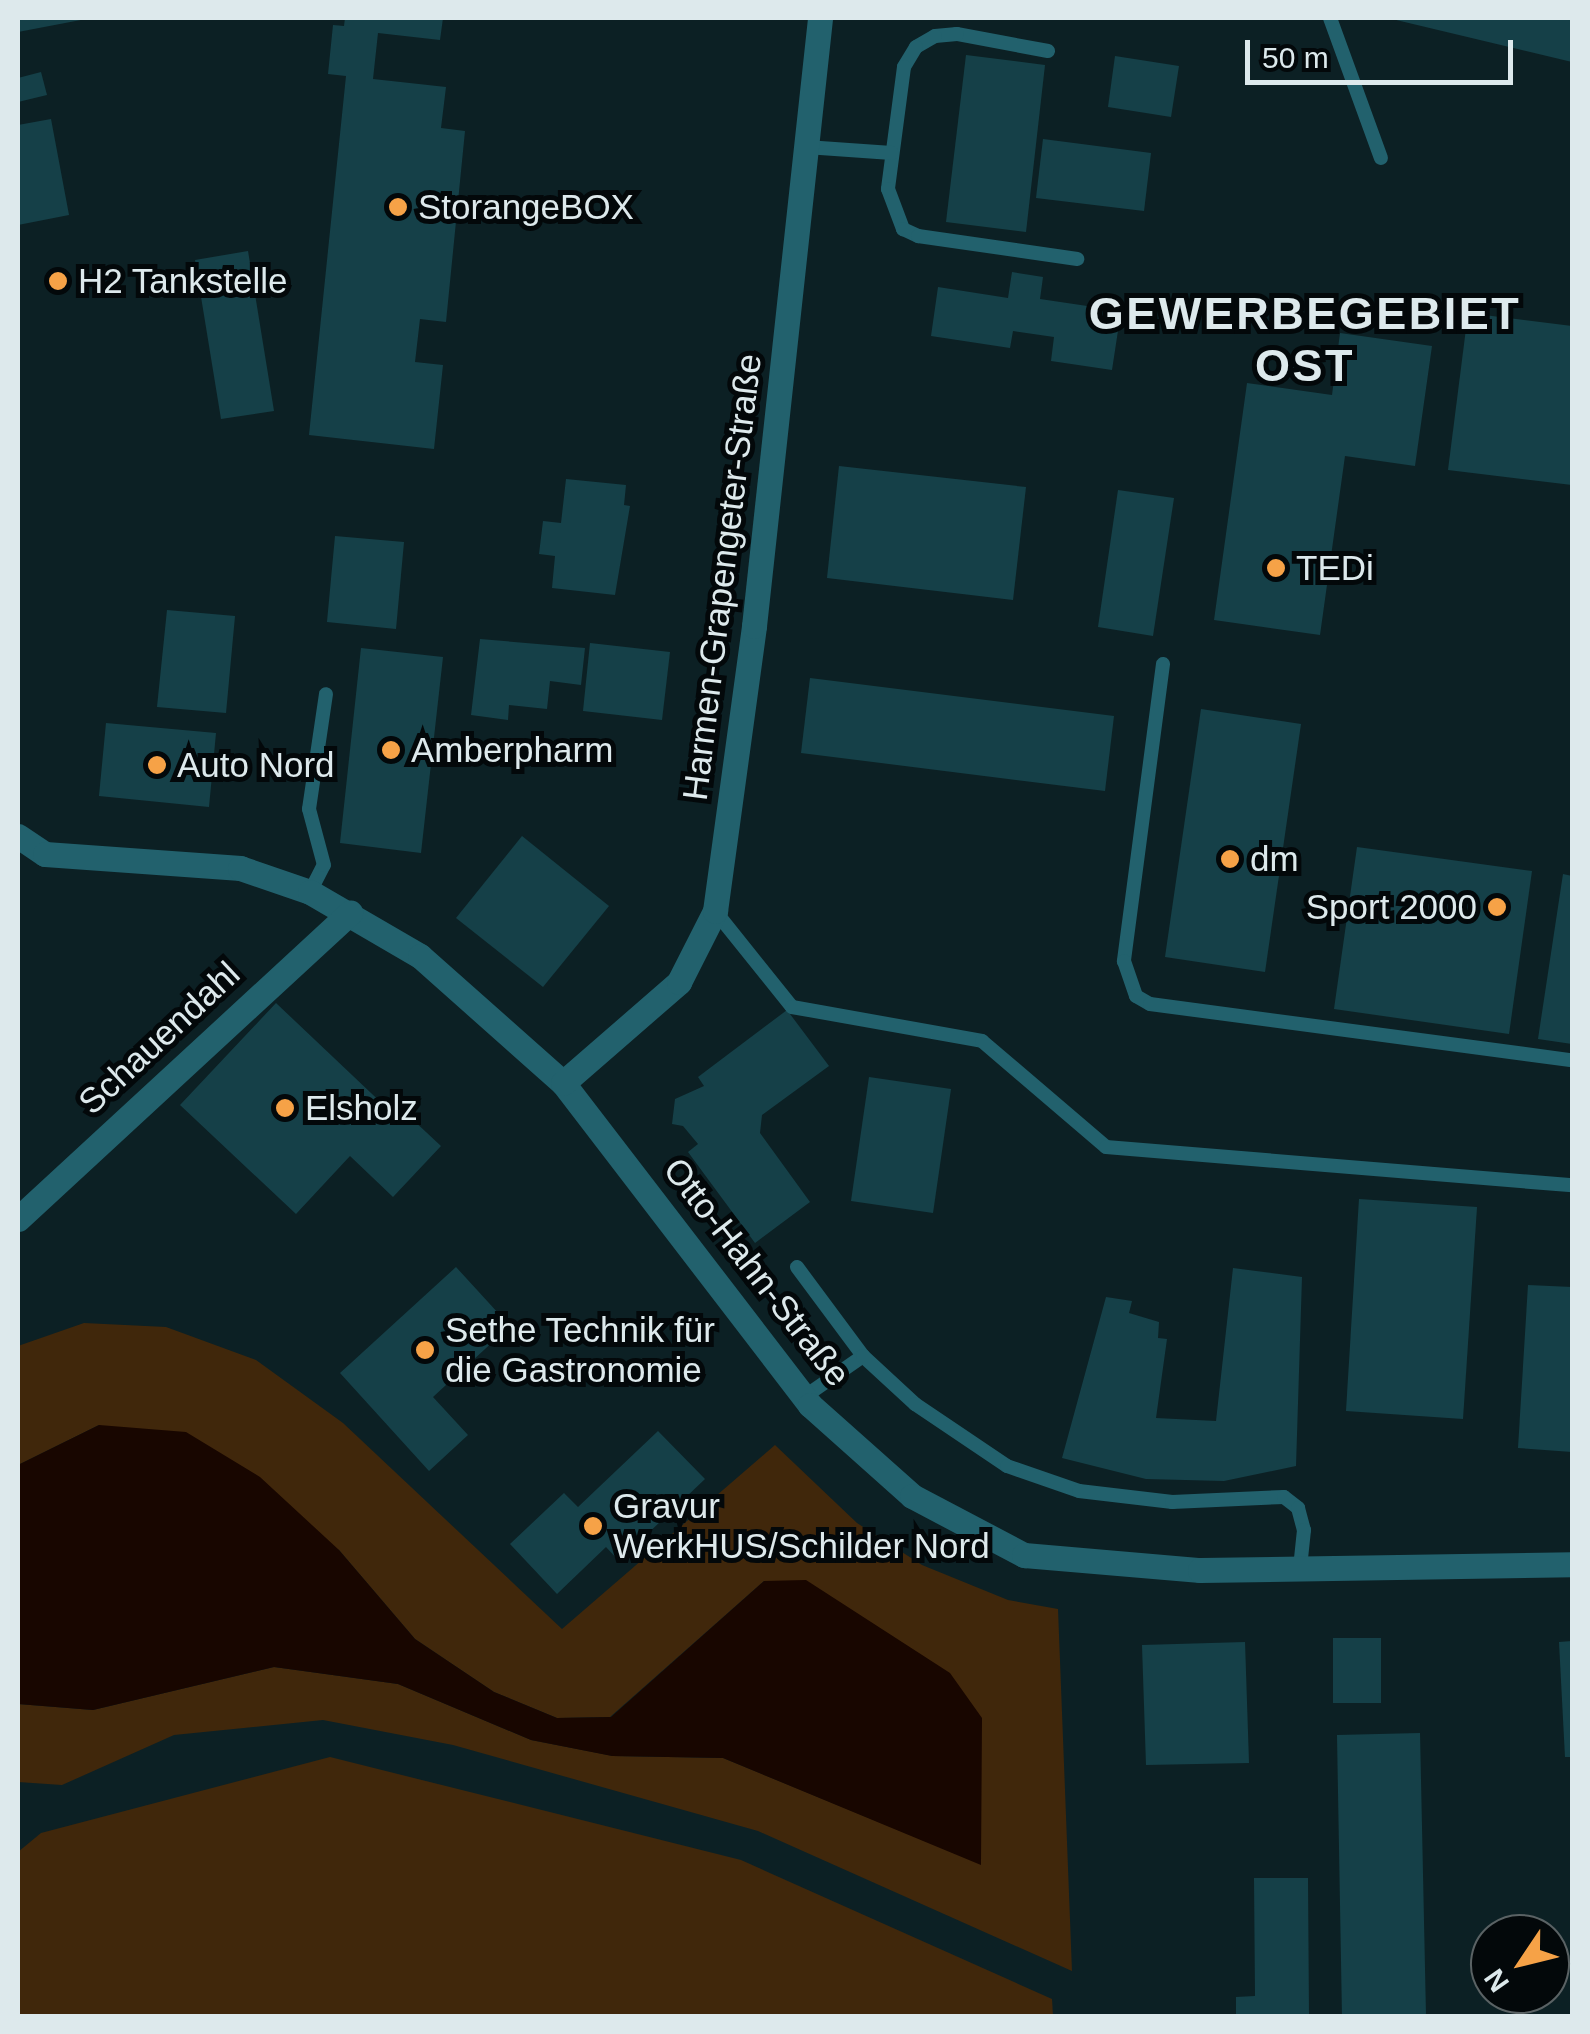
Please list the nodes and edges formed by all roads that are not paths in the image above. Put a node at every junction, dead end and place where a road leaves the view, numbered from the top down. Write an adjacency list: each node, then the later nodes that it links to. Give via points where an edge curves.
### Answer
1 (820, 18): 4 (street, Harmen-Grapengeter-Straße)
2 (1330, 18): 6 (lane)
3 (1048, 52): 5 (lane, via 957,34 935,36 916,48 904,67)
4 (806, 147): 5 (lane); 12 (street, Harmen-Grapengeter-Straße)
5 (892, 153): 7 (lane, via 888,189 903,228 918,236)
6 (1382, 158)
7 (1077, 259)
8 (1163, 664): 14 (lane, via 1124,961 1136,996 1150,1004)
9 (326, 694): 11 (lane, via 310,810 324,865)
10 (18, 836): 11 (street, Otto-Hahn-Straße, via 46,854 240,868)
11 (310, 892): 13 (street, Otto-Hahn-Straße)
12 (715, 911): 15 (street, Harmen-Grapengeter-Straße, via 678,982); 16 (lane, via 792,1007 982,1042 1106,1148)
13 (350, 913): 15 (street, Otto-Hahn-Straße, via 474,998); 17 (street, Schauendahl)
14 (1572, 1060)
15 (564, 1084): 20 (street, Otto-Hahn-Straße)
16 (1572, 1185)
17 (18, 1219)
18 (797, 1267): 19 (lane)
19 (862, 1356): 20 (lane); 22 (lane, via 915,1404 1007,1466 1079,1490 1172,1502 1284,1497 1298,1508 1304,1530)
20 (804, 1397): 22 (street, Otto-Hahn-Straße, via 912,1496 1024,1555 1200,1570)
21 (1572, 1564): 22 (street, Otto-Hahn-Straße)
22 (1300, 1566)

